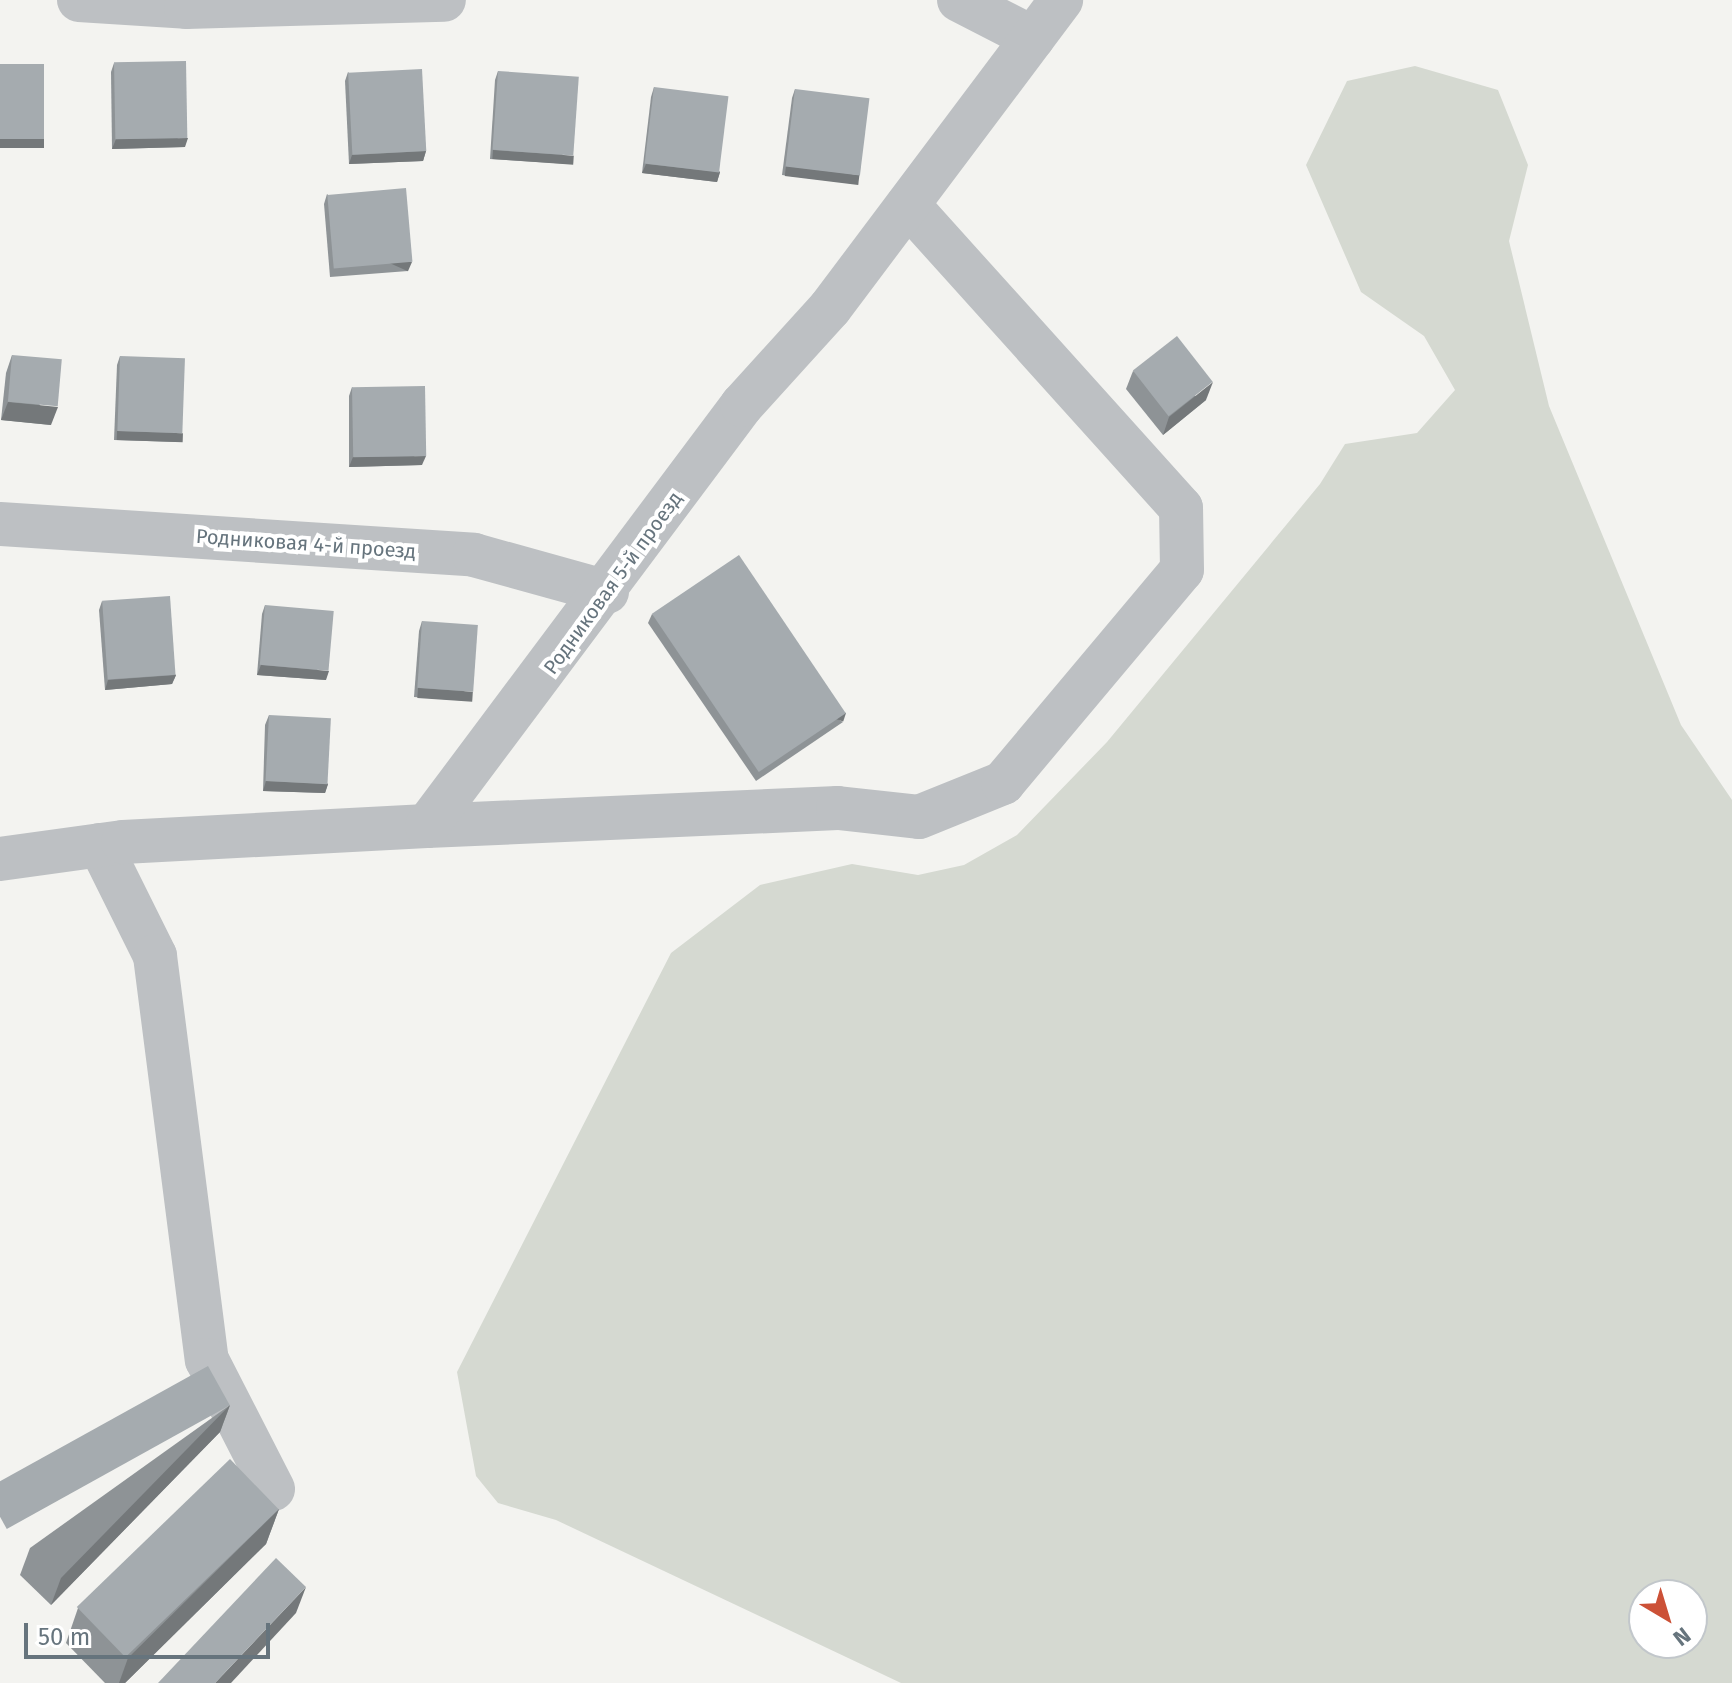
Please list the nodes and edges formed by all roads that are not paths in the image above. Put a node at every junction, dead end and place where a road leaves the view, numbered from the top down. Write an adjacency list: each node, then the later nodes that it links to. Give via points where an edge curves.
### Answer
1 (79, 0): 2 (street, via 186,7)
2 (444, 0)
3 (959, 0): 5 (street)
4 (1061, 0): 5 (street, Родниковая 5-й проезд)
5 (1033, 38): 6 (street, Родниковая 5-й проезд)
6 (908, 205): 8 (street, Родниковая 5-й проезд, via 742,405); 9 (street, via 1181,508 1182,570 1003,783 919,817 838,808)
7 (0, 524): 8 (street, Родниковая 4-й проезд, via 474,555)
8 (607, 592): 9 (street, Родниковая 5-й проезд)
9 (427, 826): 10 (street)
10 (100, 845): 11 (street); 12 (street, via 155,956 207,1360)
11 (0, 859)
12 (273, 1489)

